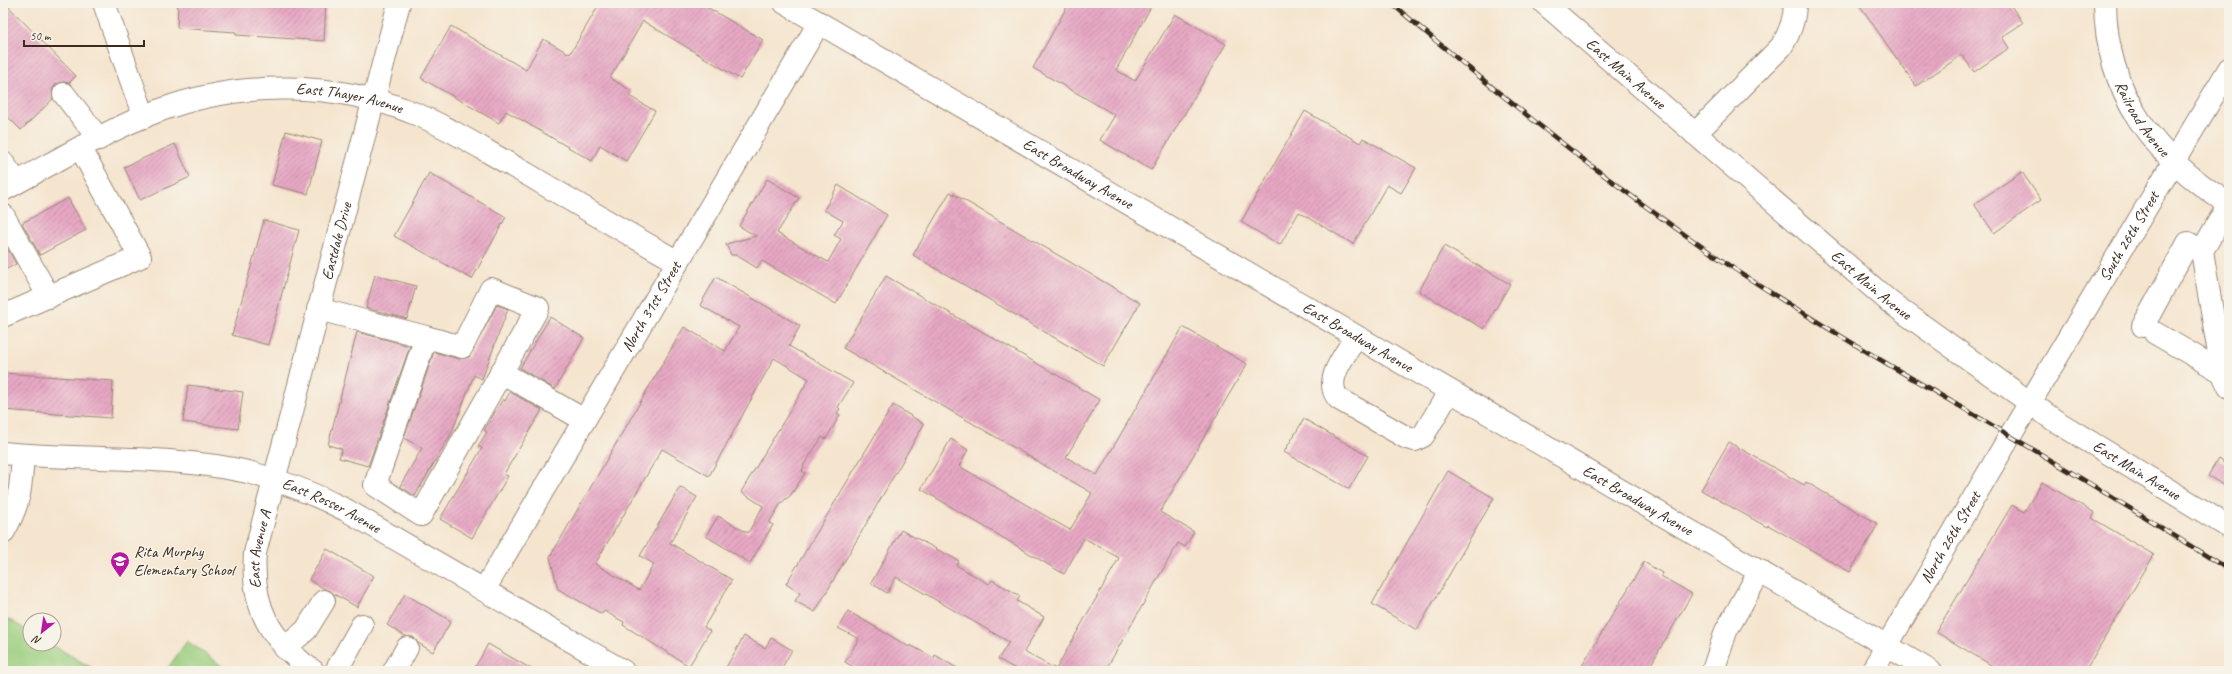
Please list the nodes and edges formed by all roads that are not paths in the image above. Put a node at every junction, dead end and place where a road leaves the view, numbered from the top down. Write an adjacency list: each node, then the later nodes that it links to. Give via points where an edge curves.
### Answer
1 (104, 3): 11 (street)
2 (399, 3): 10 (street, Eastdale Drive)
3 (785, 3): 7 (street, East Broadway Avenue)
4 (1544, 3): 12 (street, East Main Avenue)
5 (1795, 3): 12 (street, via 1793,23 1781,48)
6 (2105, 3): 15 (street, Railroad Avenue, via 2110,55 2116,76 2136,115)
7 (817, 15): 20 (street, North 31st Street); 25 (street, East Broadway Avenue)
8 (2229, 69): 15 (street, South 26th Street)
9 (64, 94): 13 (street)
10 (374, 99): 11 (street, East Thayer Avenue, via 321,91 260,90 184,102); 20 (street, East Thayer Avenue, via 435,122); 22 (street, Eastdale Drive)
11 (144, 117): 13 (street, East Thayer Avenue)
12 (1695, 134): 29 (street, East Main Avenue, via 1891,303)
13 (90, 144): 16 (street, East Thayer Avenue); 21 (street, via 140,257)
14 (3, 163): 16 (street)
15 (2173, 163): 17 (street, Railroad Avenue, via 2198,184); 29 (street, South 26th Street)
16 (10, 186)
17 (2229, 204): 19 (street)
18 (3, 215): 21 (street)
19 (2202, 251): 26 (street); 26 (street, via 2188,243 2150,329)
20 (678, 262): 30 (street, North 31st Street)
21 (49, 297): 23 (street)
22 (318, 309): 24 (street); 32 (street, Eastdale Drive)
23 (3, 316)
24 (426, 337): 27 (street, via 462,347 491,289 538,308); 27 (street, via 375,486 421,515)
25 (1356, 337): 28 (street, East Broadway Avenue); 28 (street, via 1332,383 1335,394 1346,402 1407,438 1415,440 1423,436)
26 (2225, 370)
27 (501, 372): 30 (street)
28 (1449, 392): 35 (street, East Broadway Avenue)
29 (2029, 404): 33 (street, East Main Avenue, via 2090,444); 39 (street, North 26th Street)
30 (584, 420): 36 (street, North 31st Street)
31 (13, 454): 32 (street, East Rosser Avenue, via 181,462 226,468); 34 (street, via 20,495 16,509)
32 (273, 479): 36 (street, East Rosser Avenue, via 346,510); 40 (street, East Avenue A, via 258,536 254,570 255,590 262,614)
33 (2229, 527)
34 (3, 533)
35 (1760, 571): 39 (street, East Broadway Avenue); 46 (street, via 1726,631)
36 (484, 590): 45 (street, East Rosser Avenue)
37 (324, 601): 40 (street, via 306,630)
38 (362, 625): 43 (street)
39 (1887, 645): 47 (street, North 26th Street); 48 (street, East Broadway Avenue)
40 (285, 648): 42 (street, East Avenue A)
41 (408, 648): 44 (street)
42 (313, 671)
43 (336, 671)
44 (394, 671)
45 (623, 671)
46 (1713, 671)
47 (1872, 671)
48 (1930, 671)

